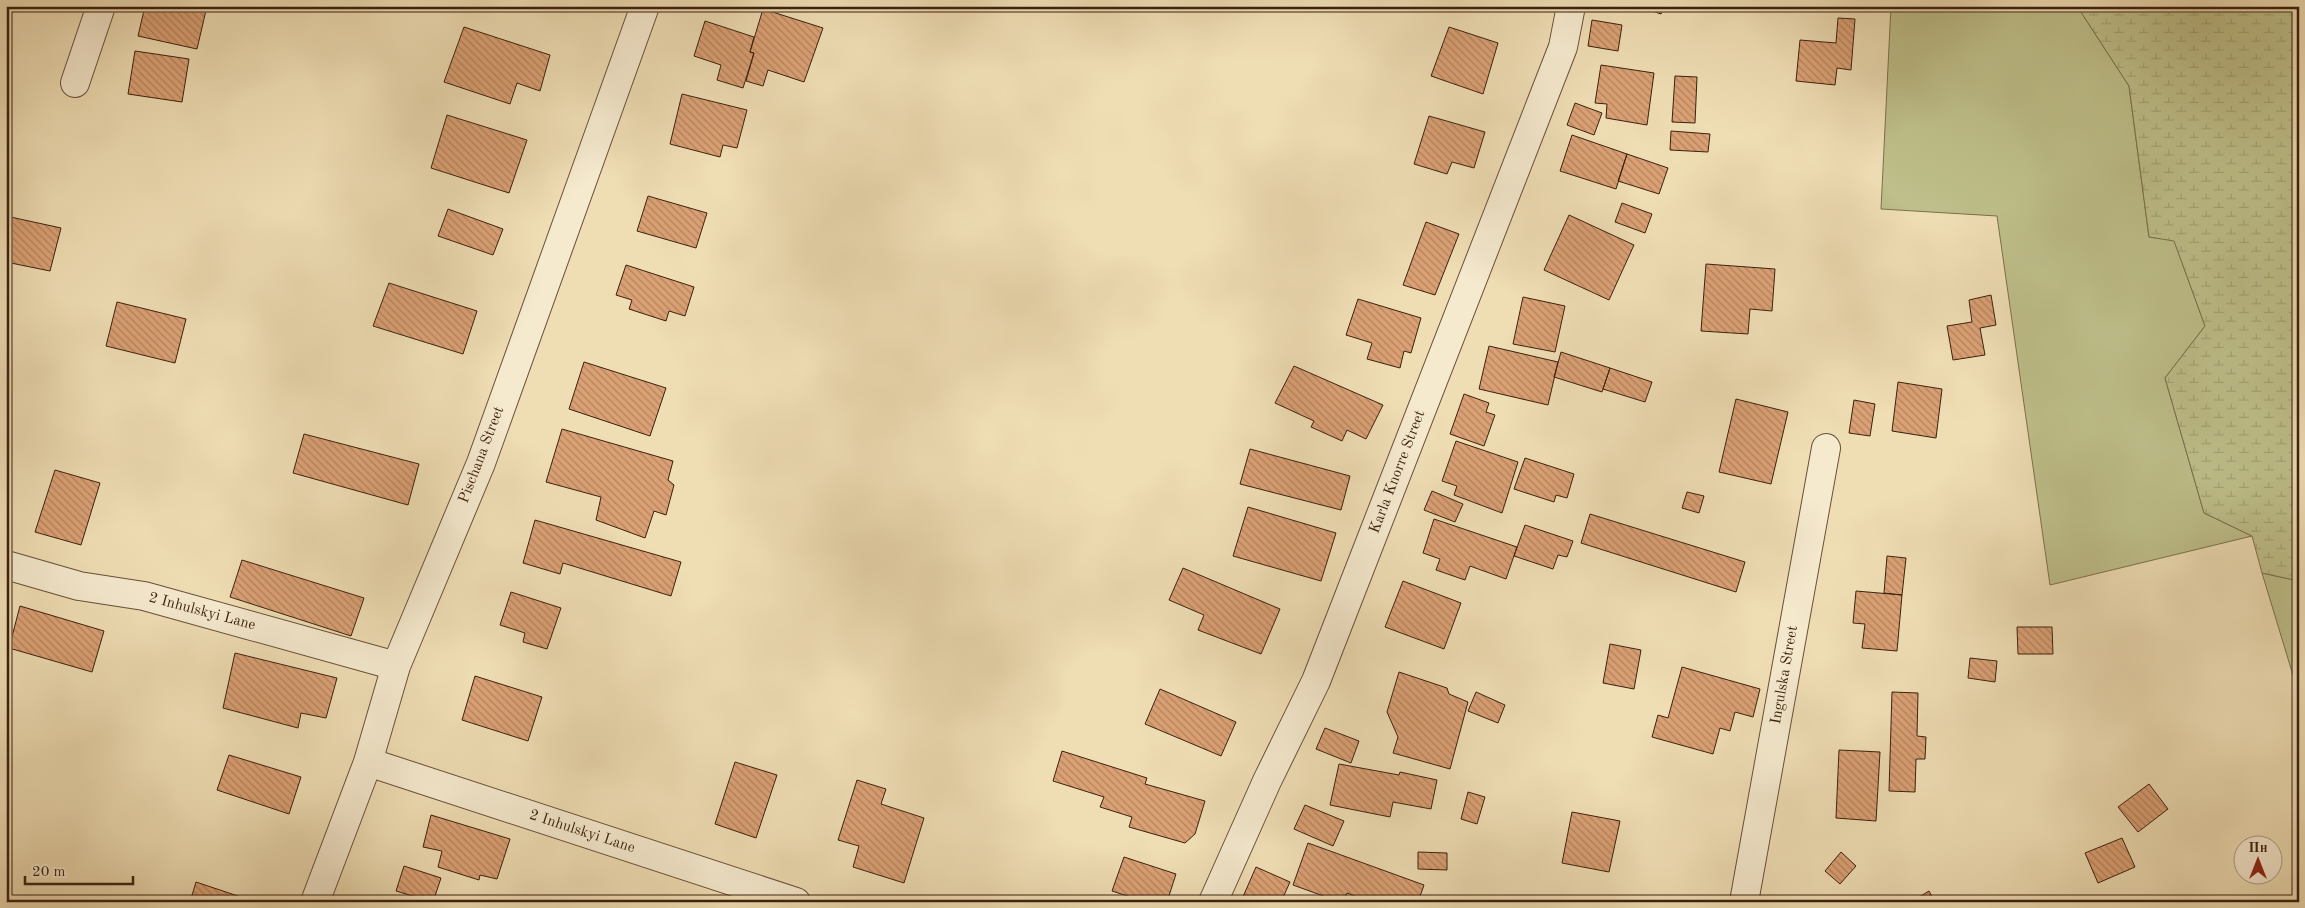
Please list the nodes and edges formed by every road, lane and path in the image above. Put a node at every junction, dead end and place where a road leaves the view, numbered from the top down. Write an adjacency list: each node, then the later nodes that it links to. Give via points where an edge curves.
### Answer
1 (101, 6): 4 (street)
2 (645, 6): 7 (street, Pischana Street, via 481,463)
3 (1571, 6): 11 (street, Karla Knorre Street, via 1564,47 1316,681)
4 (75, 83)
5 (1826, 448): 12 (street, Ingulska Street)
6 (6, 565): 7 (street, 2 Inhulskyi Lane, via 79,586 144,596)
7 (396, 666): 8 (street, Pischana Street)
8 (368, 762): 9 (street, Pischana Street); 10 (street, 2 Inhulskyi Lane)
9 (315, 902)
10 (796, 902)
11 (1212, 902)
12 (1744, 902)

